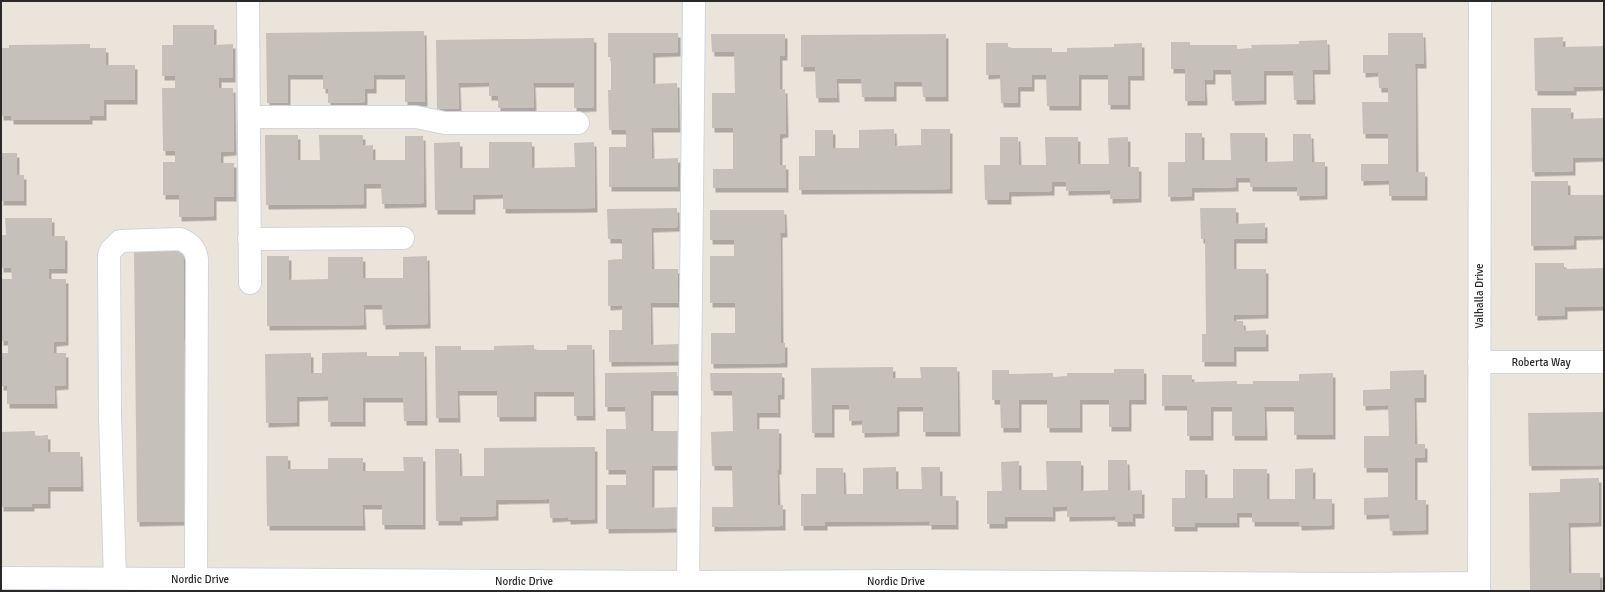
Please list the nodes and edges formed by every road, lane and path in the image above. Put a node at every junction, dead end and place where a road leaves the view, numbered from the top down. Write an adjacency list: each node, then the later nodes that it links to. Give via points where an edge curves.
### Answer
1 (248, 1): 4 (street)
2 (694, 1): 14 (street)
3 (1480, 1): 9 (street, Valhalla Drive)
4 (249, 117): 5 (street, via 416,117 445,123); 7 (street)
5 (578, 123)
6 (403, 238): 7 (street)
7 (249, 239): 8 (street)
8 (250, 283)
9 (1479, 362): 10 (street, Roberta Way); 15 (street, Valhalla Drive)
10 (1604, 362)
11 (115, 578): 12 (street, Nordic Drive); 12 (street, via 109,255 120,241 180,239 193,247 197,259); 13 (street, Nordic Drive)
12 (196, 579): 14 (street, Nordic Drive)
13 (4, 582)
14 (688, 582): 15 (street, Nordic Drive, via 913,581)
15 (1479, 587)

